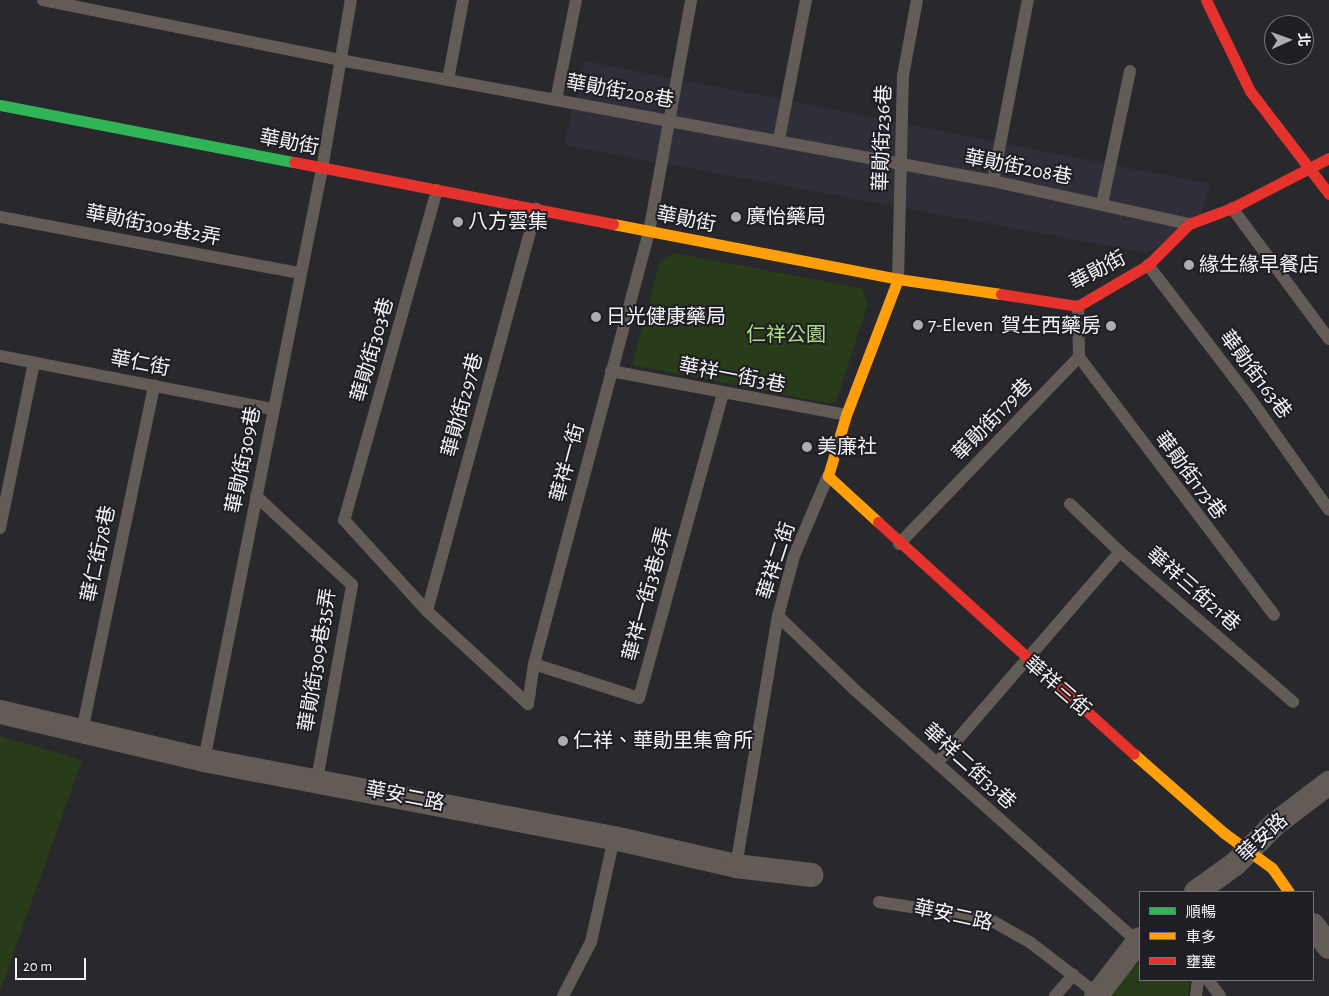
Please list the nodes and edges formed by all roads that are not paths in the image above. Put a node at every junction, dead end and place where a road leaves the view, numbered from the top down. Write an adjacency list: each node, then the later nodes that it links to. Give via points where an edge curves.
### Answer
1 (43, 0): 10 (lane, 華勛街208巷)
2 (351, 0): 10 (lane, 華勛街309巷)
3 (463, 0): 12 (lane)
4 (576, 0): 13 (lane)
5 (691, 0): 15 (lane, 華祥一街)
6 (806, 0): 16 (lane)
7 (917, 0): 18 (lane, 華勛街236巷, via 903,76)
8 (1028, 0): 21 (lane)
9 (1206, 0): 19 (street, via 1250,91)
10 (340, 60): 12 (lane, 華勛街208巷); 20 (lane, 華勛街309巷)
11 (1130, 71): 24 (lane)
12 (448, 80): 13 (lane, 華勛街208巷)
13 (556, 100): 15 (lane, 華勛街208巷)
14 (0, 105): 20 (street, 華勛街)
15 (668, 118): 16 (lane, 華勛街208巷); 29 (lane, 華祥一街)
16 (779, 139): 18 (lane, 華勛街208巷)
17 (1329, 158): 19 (street, 華勛街)
18 (900, 165): 21 (lane, 華勛街208巷); 32 (lane, 華勛街236巷)
19 (1309, 166): 23 (street); 26 (street, 華勛街)
20 (322, 169): 22 (street, 華勛街); 31 (lane, 華勛街309巷)
21 (993, 181): 24 (lane, 華勛街208巷)
22 (437, 190): 25 (street, 華勛街); 50 (lane, 華勛街303巷, via 344,520)
23 (1329, 194)
24 (1102, 204): 28 (lane, 華勛街208巷)
25 (536, 208): 29 (street, 華勛街); 50 (lane, 華勛街297巷)
26 (1232, 208): 28 (street, 華勛街); 34 (lane)
27 (0, 217): 31 (lane, 華勛街309巷2弄)
28 (1189, 224): 30 (street, 華勛街)
29 (649, 232): 32 (street, 華勛街); 38 (lane, 華祥一街)
30 (1148, 265): 33 (street, 華勛街); 46 (lane, 華勛街163巷, via 1249,397)
31 (299, 273): 41 (lane, 華勛街309巷)
32 (898, 279): 33 (street, 華勛街); 42 (street, 華祥二街)
33 (1078, 306): 36 (lane)
34 (1329, 339)
35 (0, 356): 37 (lane, 華仁街)
36 (1079, 357): 48 (lane, 華勛街179巷); 51 (lane, 華勛街173巷)
37 (34, 362): 39 (lane, 華仁街); 47 (lane)
38 (611, 371): 40 (lane, 華祥一街3巷); 54 (lane, 華祥一街)
39 (154, 385): 41 (lane, 華仁街); 57 (lane, 華仁街78巷)
40 (723, 394): 42 (lane, 華祥一街3巷); 54 (lane, 華祥一街3巷6弄, via 639,698)
41 (273, 409): 44 (lane, 華勛街309巷)
42 (846, 415): 43 (street, 華祥二街)
43 (828, 476): 48 (street, 華祥三街); 52 (lane, 華祥二街, via 794,556)
44 (256, 496): 58 (lane, 華勛街309巷); 60 (lane, 華勛街309巷35弄, via 352,585)
45 (1070, 504): 49 (lane, 華祥三街21巷)
46 (1329, 510)
47 (0, 528)
48 (898, 544): 53 (street, 華祥三街)
49 (1120, 552): 53 (lane); 55 (lane, 華祥三街21巷)
50 (427, 611): 54 (lane, 華祥一街, via 528,704)
51 (1274, 615)
52 (778, 616): 59 (lane, 華祥二街33巷); 64 (lane, 華祥二街)
53 (1026, 659): 59 (lane); 63 (street, 華祥三街, via 1224,833)
54 (534, 664)
55 (1293, 702)
56 (0, 712): 57 (street, 華安二路)
57 (82, 731): 58 (street, 華安二路)
58 (204, 760): 60 (street, 華安二路)
59 (937, 763): 70 (lane, 華祥二街33巷)
60 (317, 780): 62 (street, 華安二路)
61 (1329, 783): 63 (street, 華安路, via 1275,824)
62 (614, 838): 64 (street, 華安二路); 76 (lane, via 591,942)
63 (1248, 850): 66 (street, 華安路, via 1235,864); 67 (street, 華祥三街, via 1272,868)
64 (736, 866): 65 (street, 華安二路)
65 (811, 874)
66 (1197, 891)
67 (1288, 891)
68 (879, 902): 72 (lane, 華安二路, via 989,919 1031,943)
69 (1314, 926): 71 (street)
70 (1139, 940): 75 (street)
71 (1329, 947)
72 (1073, 975): 75 (lane, 華安二路); 77 (lane)
73 (1198, 981): 78 (lane)
74 (1209, 981): 79 (lane)
75 (1096, 994)
76 (563, 996)
77 (1055, 996)
78 (1196, 996)
79 (1220, 996)

